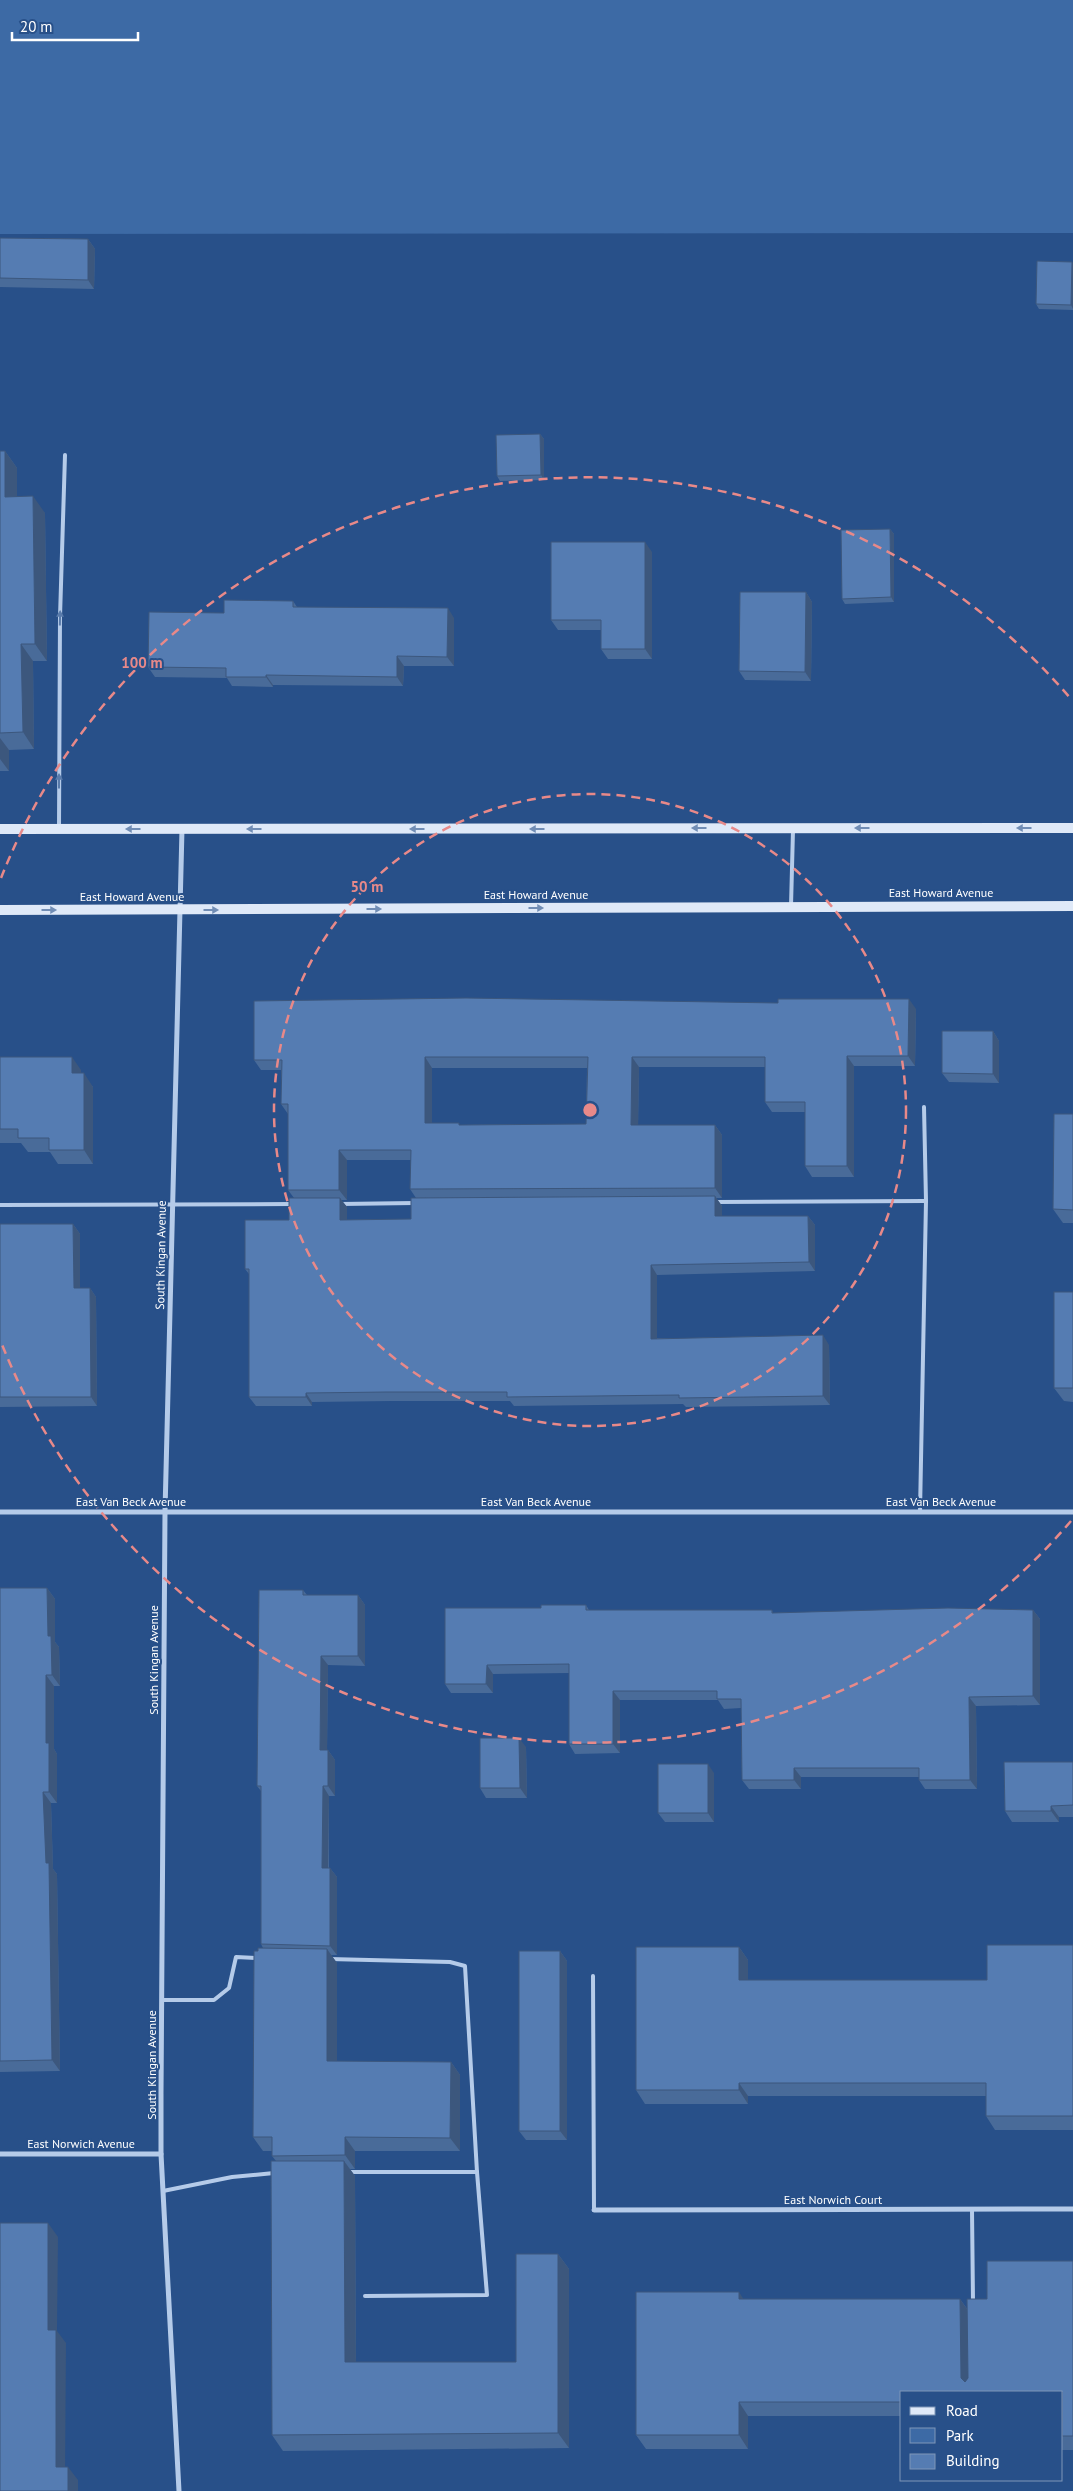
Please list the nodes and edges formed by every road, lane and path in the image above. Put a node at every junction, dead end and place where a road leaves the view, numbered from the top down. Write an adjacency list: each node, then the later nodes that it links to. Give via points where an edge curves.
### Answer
1 (65, 455): 5 (lane, one-way to 1)
2 (793, 828): 3 (main road, one-way to 2); 6 (main road, one-way to 6); 7 (lane)
3 (1073, 828)
4 (0, 830): 5 (main road)
5 (59, 830): 6 (main road, one-way to 5)
6 (182, 830): 10 (street, South Kingan Avenue)
7 (791, 906): 8 (main road, East Howard Avenue); 10 (main road, East Howard Avenue, one-way to 7)
8 (1073, 906)
9 (0, 910): 10 (main road, East Howard Avenue, one-way to 10)
10 (180, 910): 15 (street, South Kingan Avenue)
11 (924, 1107): 12 (lane)
12 (926, 1201): 13 (lane); 21 (lane)
13 (708, 1202)
14 (420, 1203): 17 (lane)
15 (173, 1204): 16 (lane); 18 (lane); 20 (street, South Kingan Avenue)
16 (301, 1204)
17 (331, 1204)
18 (0, 1205)
19 (0, 1512): 20 (street, East Van Beck Avenue)
20 (165, 1512): 21 (street, East Van Beck Avenue); 26 (street, South Kingan Avenue)
21 (920, 1512): 22 (street, East Van Beck Avenue)
22 (1073, 1512)
23 (263, 1958): 26 (lane, via 236,1957 229,1988 214,2000)
24 (321, 1959): 30 (lane, via 450,1962 465,1966)
25 (593, 1976): 34 (lane)
26 (162, 2000): 28 (street, South Kingan Avenue)
27 (0, 2154): 28 (street, East Norwich Avenue)
28 (161, 2154): 32 (street, South Kingan Avenue)
29 (343, 2172): 30 (lane)
30 (477, 2172): 36 (lane, via 487,2295)
31 (283, 2173): 32 (lane, via 232,2177)
32 (163, 2191): 38 (street, South Kingan Avenue)
33 (1073, 2209): 35 (street, East Norwich Court)
34 (594, 2210): 35 (street, East Norwich Court)
35 (972, 2210): 37 (lane)
36 (365, 2296)
37 (973, 2306)
38 (180, 2491)

